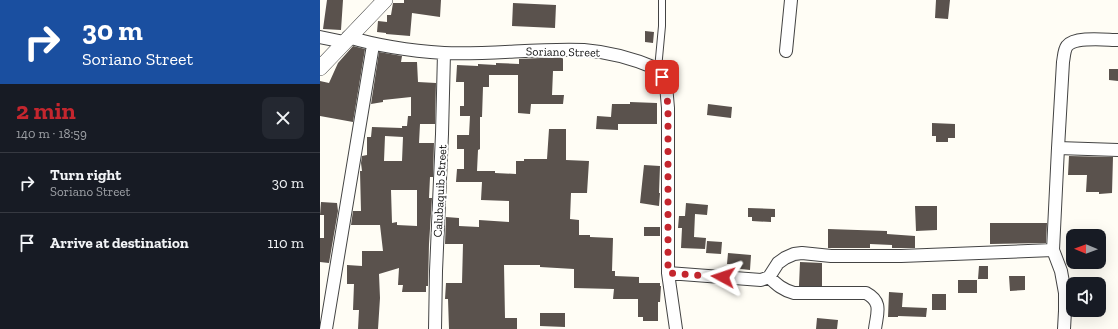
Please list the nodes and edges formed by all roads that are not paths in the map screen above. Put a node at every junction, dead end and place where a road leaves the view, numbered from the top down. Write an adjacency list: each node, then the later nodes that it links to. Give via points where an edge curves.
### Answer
1 (385, 0): 5 (street)
2 (662, 0): 11 (lane)
3 (791, 0): 8 (street)
4 (320, 37): 5 (street, Soriano Street)
5 (346, 40): 7 (street, Soriano Street); 10 (street)
6 (1118, 40): 12 (street, via 1075,41 1068,45 1064,52)
7 (373, 45): 9 (street, Soriano Street); 17 (street)
8 (786, 51)
9 (444, 53): 11 (street, Soriano Street, via 585,50 614,54); 18 (street, Calubaquib Street)
10 (320, 68)
11 (658, 69): 15 (street, via 666,85 668,108)
12 (1058, 148): 13 (street); 14 (street)
13 (1118, 150)
14 (1053, 250): 16 (street, via 902,256 830,256 802,253 785,258); 21 (street, via 1061,271 1065,293)
15 (668, 273): 16 (street, via 750,280); 19 (street)
16 (769, 277): 20 (street, via 779,287 794,293 866,293 877,301)
17 (326, 329)
18 (435, 329)
19 (676, 329)
20 (875, 329)
21 (1064, 329)

